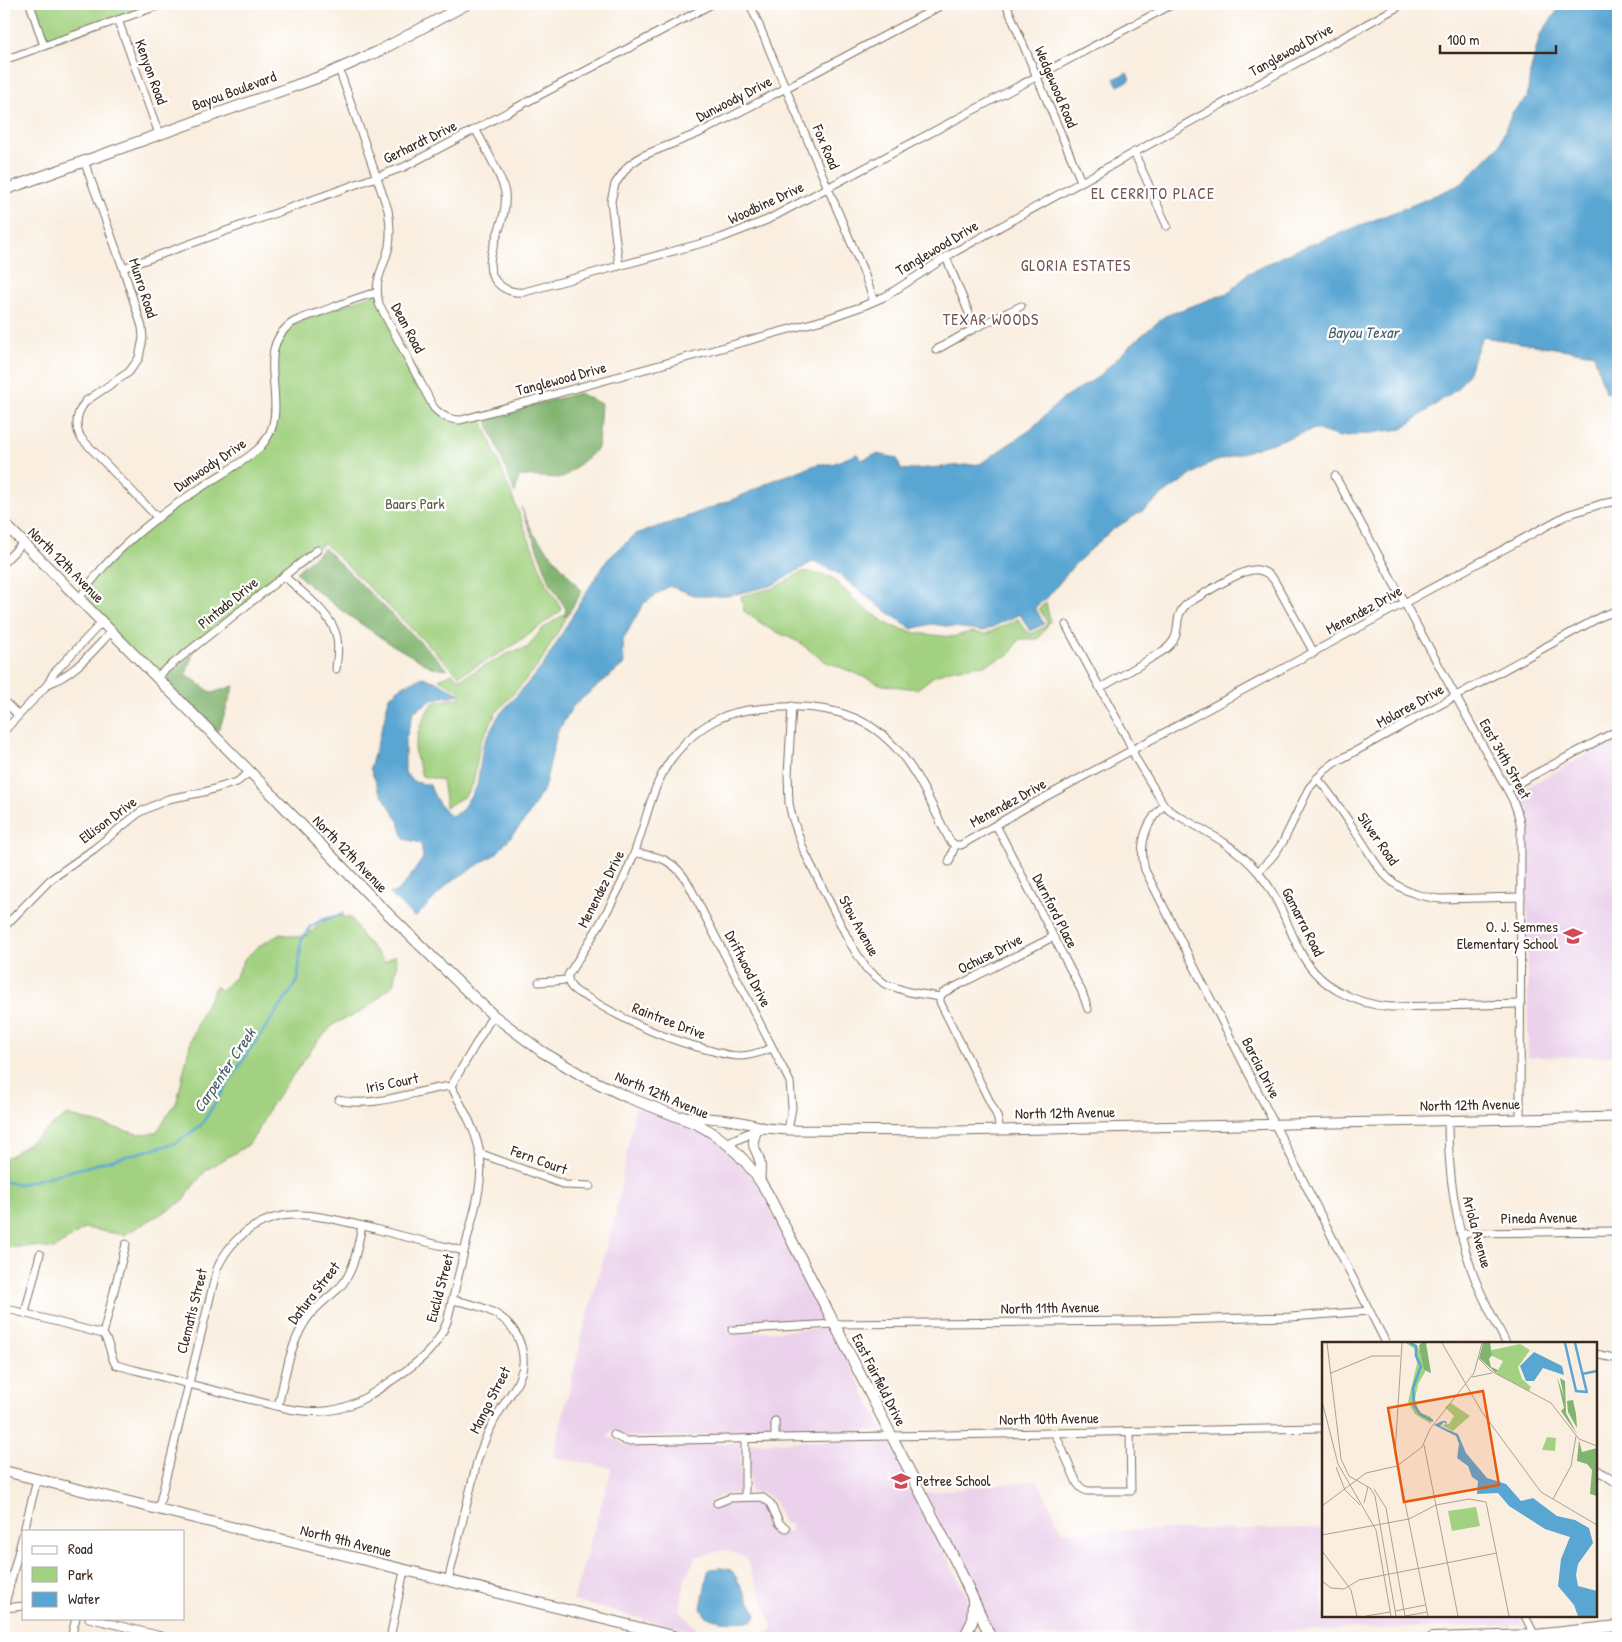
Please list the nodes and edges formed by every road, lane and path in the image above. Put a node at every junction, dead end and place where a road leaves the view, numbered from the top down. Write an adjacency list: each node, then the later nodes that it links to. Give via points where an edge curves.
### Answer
1 (30, 4): 11 (street)
2 (163, 4): 10 (street)
3 (467, 4): 13 (main road, Bayou Boulevard)
4 (712, 4): 16 (street, Gerhardt Drive)
5 (750, 4): 15 (street, Fox Road)
6 (944, 4): 15 (street, Dunwoody Drive)
7 (1006, 4): 14 (street, Wedgewood Road)
8 (1173, 4): 14 (street, Woodbine Drive)
9 (1403, 4): 18 (street, Tanglewood Drive)
10 (118, 20): 11 (street); 17 (street, Kenyon Road)
11 (44, 46): 12 (street)
12 (4, 60)
13 (339, 70): 17 (main road, Bayou Boulevard); 20 (street, Dean Road)
14 (1037, 77): 21 (street, Wedgewood Road); 22 (street, Woodbine Drive)
15 (786, 88): 22 (street, Fox Road); 26 (street, Dunwoody Drive, via 699,133 642,156 628,166 615,184 611,201)
16 (476, 130): 20 (street, Gerhardt Drive, via 415,162); 26 (street, Woodbine Drive, via 504,191 504,214 490,264 497,284 510,292 524,292)
17 (159, 134): 19 (main road, Bayou Boulevard)
18 (1134, 152): 21 (street, Tanglewood Drive); 24 (street)
19 (84, 161): 23 (main road, Bayou Boulevard); 27 (street, Munro Road)
20 (377, 177): 27 (street, Gerhardt Drive); 28 (street, Dean Road, via 388,210 390,234 378,276)
21 (1081, 181): 25 (street, Tanglewood Drive)
22 (828, 188): 26 (street, Woodbine Drive, via 744,230); 29 (street, Fox Road)
23 (4, 190)
24 (1167, 226)
25 (946, 257): 29 (street, Tanglewood Drive); 33 (street)
26 (619, 266)
27 (123, 268): 38 (street, Munro Road, via 142,327 139,358 129,372 86,401 76,422 81,438)
28 (377, 293): 35 (street, Dean Road, via 381,308 434,408); 38 (street, Dunwoody Drive, via 298,320 284,331 273,354 276,410 267,439 252,454)
29 (874, 301): 35 (street, Tanglewood Drive, via 774,335 461,420)
30 (4, 302): 32 (street)
31 (1021, 306): 33 (street)
32 (4, 309)
33 (975, 328): 34 (street)
34 (936, 350)
35 (448, 419)
36 (1335, 476): 45 (street, East 34th Street)
37 (1618, 501): 45 (street, Menendez Drive, via 1567,515)
38 (158, 518): 44 (street, Dunwoody Drive, via 102,567)
39 (4, 524): 40 (main road, North 12th Avenue)
40 (23, 543): 42 (street); 44 (main road, North 12th Avenue)
41 (317, 550): 43 (street, Pintado Drive)
42 (4, 562)
43 (284, 576): 51 (street, via 333,626 337,640); 52 (street, Pintado Drive)
44 (79, 599): 47 (main road, North 12th Avenue)
45 (1404, 604): 50 (street, Menendez Drive); 55 (street, East 34th Street)
46 (1618, 610): 55 (street, Molaree Drive)
47 (102, 622): 49 (main road, North 12th Avenue); 53 (street, via 53,674)
48 (1066, 625): 54 (street, Gamarra Road)
49 (111, 632): 52 (main road, North 12th Avenue); 53 (street, via 76,669)
50 (1314, 653): 54 (street, via 1274,580 1265,572 1252,569 1188,603 1179,614 1171,645); 61 (street, Menendez Drive)
51 (336, 669)
52 (156, 677): 62 (main road, North 12th Avenue)
53 (48, 684): 58 (street)
54 (1100, 688): 61 (street, Gamarra Road)
55 (1456, 697): 63 (street, Molaree Drive, via 1344,758); 64 (street, East 34th Street)
56 (4, 701): 58 (street)
57 (792, 706): 67 (street, Menendez Drive, via 846,715 873,728 890,741 919,781); 68 (street, Menendez Drive, via 729,714 690,737 672,759 654,790); 76 (street, Stow Avenue, via 788,775 792,817 804,851 850,943 866,968 886,984)
58 (18, 715): 60 (street)
59 (1618, 730): 64 (street)
60 (4, 731)
61 (1133, 750): 65 (street, Gamarra Road); 66 (street, Menendez Drive)
62 (250, 772): 72 (street, Ellison Drive, via 237,782 168,798 140,812 50,880); 79 (main road, North 12th Avenue, via 375,901)
63 (1317, 778): 70 (street, Molaree Drive, via 1302,799 1283,842); 71 (street, Silver Road, via 1333,796 1380,870 1392,882 1440,899)
64 (1507, 789): 71 (street, East 34th Street, via 1515,803 1521,829)
65 (1164, 805): 70 (street, Gamarra Road, via 1222,840); 87 (street, Barcia Drive, via 1151,819 1143,838 1141,848 1145,870)
66 (996, 825): 67 (street, Menendez Drive, via 961,845); 73 (street, Durnford Place)
67 (955, 845): 69 (street)
68 (635, 853): 74 (street, Menendez Drive); 80 (street, Driftwood Drive, via 658,856 682,873)
69 (950, 862)
70 (1258, 872): 77 (street, Gamarra Road, via 1280,904 1306,961 1327,984 1352,999 1391,1007)
71 (1521, 898): 77 (street, East 34th Street)
72 (4, 927)
73 (1053, 937): 76 (street, Ochuse Drive); 78 (street, Durnford Place)
74 (568, 980): 75 (street); 80 (street, Raintree Drive, via 570,987 602,1007 683,1042 738,1056)
75 (539, 982)
76 (940, 997): 90 (street, via 997,1116)
77 (1521, 1004): 85 (street, East 34th Street)
78 (1088, 1009)
79 (493, 1015): 81 (street); 83 (main road, North 12th Avenue, via 541,1051 583,1076)
80 (772, 1048): 89 (street, Driftwood Drive, via 790,1082 792,1108)
81 (451, 1086): 82 (street, Iris Court, via 364,1103); 92 (street, Euclid Street, via 475,1134)
82 (339, 1100)
83 (677, 1116): 88 (street, via 754,1124); 91 (main road, North 12th Avenue, via 709,1130)
84 (1618, 1117): 85 (street, North 12th Avenue)
85 (1520, 1119): 86 (street, North 12th Avenue)
86 (1448, 1121): 87 (street, North 12th Avenue); 97 (street, Ariola Avenue, via 1449,1169)
87 (1274, 1124): 90 (street, North 12th Avenue); 103 (street, Barcia Drive)
88 (761, 1129): 89 (street, North 12th Avenue); 91 (street, North 12th Avenue); 93 (street, via 753,1139 752,1147 760,1162)
89 (788, 1130): 90 (street, North 12th Avenue)
90 (1000, 1130)
91 (728, 1143): 93 (main road, East Fairfield Drive)
92 (479, 1153): 94 (street, Fern Court, via 565,1185); 99 (street, Euclid Street, via 480,1185)
93 (760, 1179): 105 (main road, East Fairfield Drive)
94 (590, 1186)
95 (362, 1226): 99 (street, Clematis Street); 112 (street, Clematis Street, via 307,1215 289,1215 251,1228 234,1240 216,1269); 113 (street, Datura Street, via 348,1276 314,1310 297,1337)
96 (1618, 1231): 97 (street, Pineda Avenue)
97 (1461, 1235): 109 (street, Ariola Avenue, via 1479,1286)
98 (126, 1244): 107 (street)
99 (464, 1251): 101 (street, Euclid Street)
100 (40, 1254): 104 (street)
101 (452, 1300): 113 (street, Euclid Street, via 447,1322 436,1344 418,1362 383,1387 337,1410 306,1412); 133 (street, Mango Street, via 479,1306 503,1318 520,1341 523,1360 515,1389 483,1443)
102 (4, 1308): 104 (street)
103 (1369, 1312): 105 (street, North 11th Avenue, via 1138,1321); 108 (street, Barcia Drive)
104 (25, 1313): 107 (street)
105 (834, 1324): 106 (street, North 11th Avenue); 119 (main road, East Fairfield Drive)
106 (732, 1330)
107 (104, 1334): 112 (street, Euclid Street, via 116,1365)
108 (1385, 1342)
109 (1506, 1342)
110 (1597, 1354): 111 (street)
111 (1618, 1359)
112 (188, 1385): 113 (street, Euclid Street); 128 (street, Clematis Street)
113 (278, 1406)
114 (775, 1421): 120 (street)
115 (1322, 1428): 116 (street, North 10th Avenue)
116 (1130, 1432): 117 (street, North 10th Avenue); 117 (street, via 1131,1490 1087,1491 1077,1483)
117 (1055, 1433): 119 (street, North 10th Avenue)
118 (614, 1435): 121 (street, North 10th Avenue, via 626,1441)
119 (890, 1435): 120 (street, North 10th Avenue); 134 (main road, East Fairfield Drive)
120 (775, 1438): 121 (street, North 10th Avenue)
121 (745, 1439): 126 (street)
122 (1597, 1470): 125 (street)
123 (4, 1471): 124 (main road, North 9th Avenue)
124 (36, 1480): 128 (main road, North 9th Avenue); 130 (street)
125 (1618, 1484)
126 (745, 1497): 127 (street); 129 (street, via 766,1499 780,1524)
127 (717, 1503)
128 (158, 1510): 132 (main road, North 9th Avenue)
129 (786, 1528)
130 (24, 1530)
131 (22, 1536): 136 (street)
132 (404, 1570): 133 (main road, North 9th Avenue); 144 (street)
133 (448, 1581): 145 (main road, North 9th Avenue)
134 (973, 1598): 146 (main road, via 972,1622); 147 (main road, East Fairfield Drive)
135 (22, 1606): 136 (street)
136 (4, 1608)
137 (1526, 1617): 141 (street)
138 (76, 1620): 142 (street)
139 (97, 1620): 143 (street)
140 (1618, 1626): 141 (main road)
141 (1536, 1636): 148 (main road)
142 (71, 1638)
143 (169, 1638)
144 (390, 1638)
145 (681, 1638)
146 (964, 1638)
147 (991, 1638)
148 (1432, 1638)

